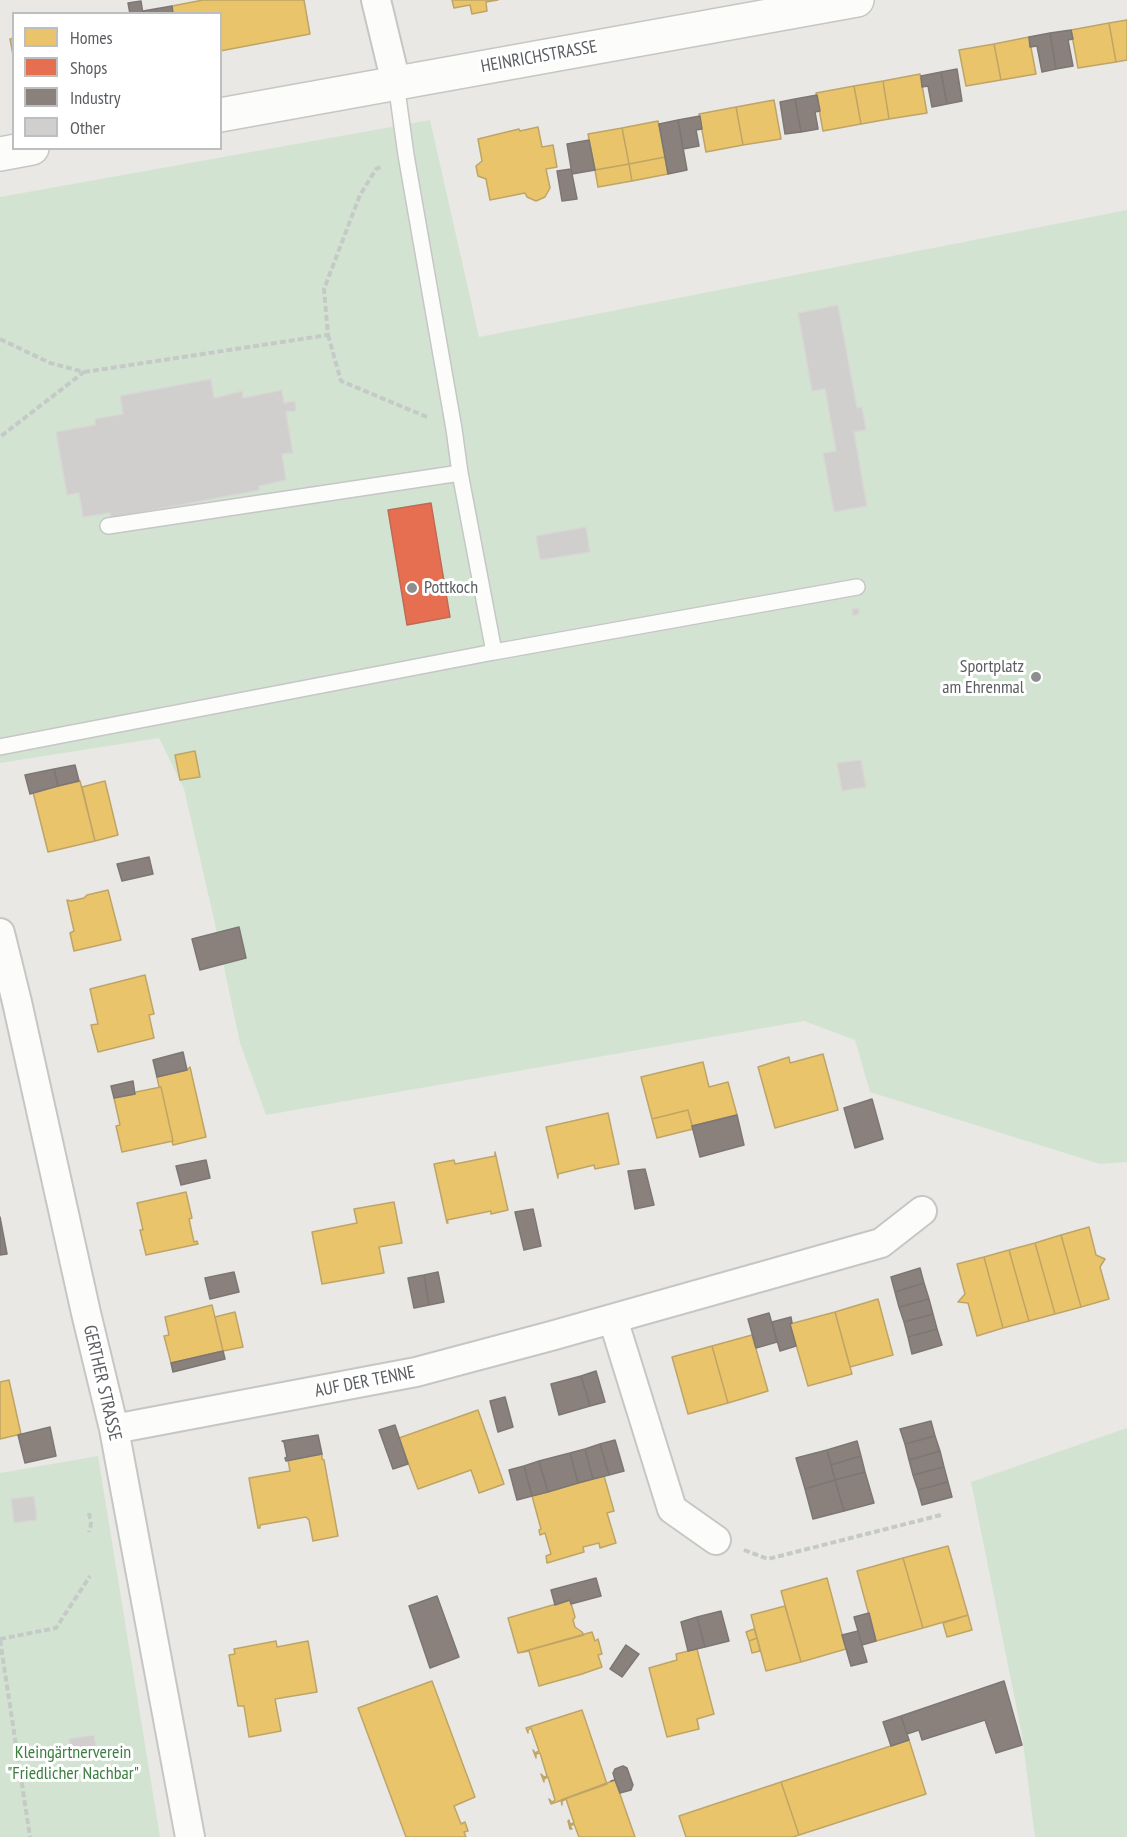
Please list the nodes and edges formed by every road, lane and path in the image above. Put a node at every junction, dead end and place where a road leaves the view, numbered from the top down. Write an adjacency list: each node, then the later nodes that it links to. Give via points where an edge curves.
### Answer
1 (376, 0): 3 (street)
2 (857, 0): 3 (street, HEINRICHSTRASSE)
3 (396, 83): 4 (street, HEINRICHSTRASSE); 7 (lane)
4 (222, 115)
5 (21, 150): 6 (street)
6 (0, 154)
7 (406, 155): 8 (path, via 376,170 360,195 324,289); 11 (lane)
8 (328, 335): 10 (path); 11 (path, via 342,381)
9 (0, 339): 10 (path, via 50,363)
10 (84, 372): 12 (path)
11 (454, 429): 13 (lane)
12 (0, 437)
13 (460, 473): 14 (lane); 16 (lane)
14 (108, 526)
15 (857, 587): 16 (lane)
16 (494, 652): 17 (lane)
17 (0, 747)
18 (0, 933): 19 (street, GERTHER STRASSE)
19 (9, 1004): 22 (street, GERTHER STRASSE)
20 (922, 1210): 21 (street, AUF DER TENNE, via 881,1243)
21 (613, 1319): 22 (street, AUF DER TENNE, via 416,1372); 26 (street, via 672,1509)
22 (114, 1429): 30 (street, GERTHER STRASSE)
23 (89, 1513): 25 (path)
24 (941, 1515): 26 (path, via 768,1559)
25 (89, 1532)
26 (716, 1540)
27 (90, 1576): 28 (path, via 56,1628)
28 (0, 1639): 29 (path)
29 (30, 1837)
30 (190, 1837)

